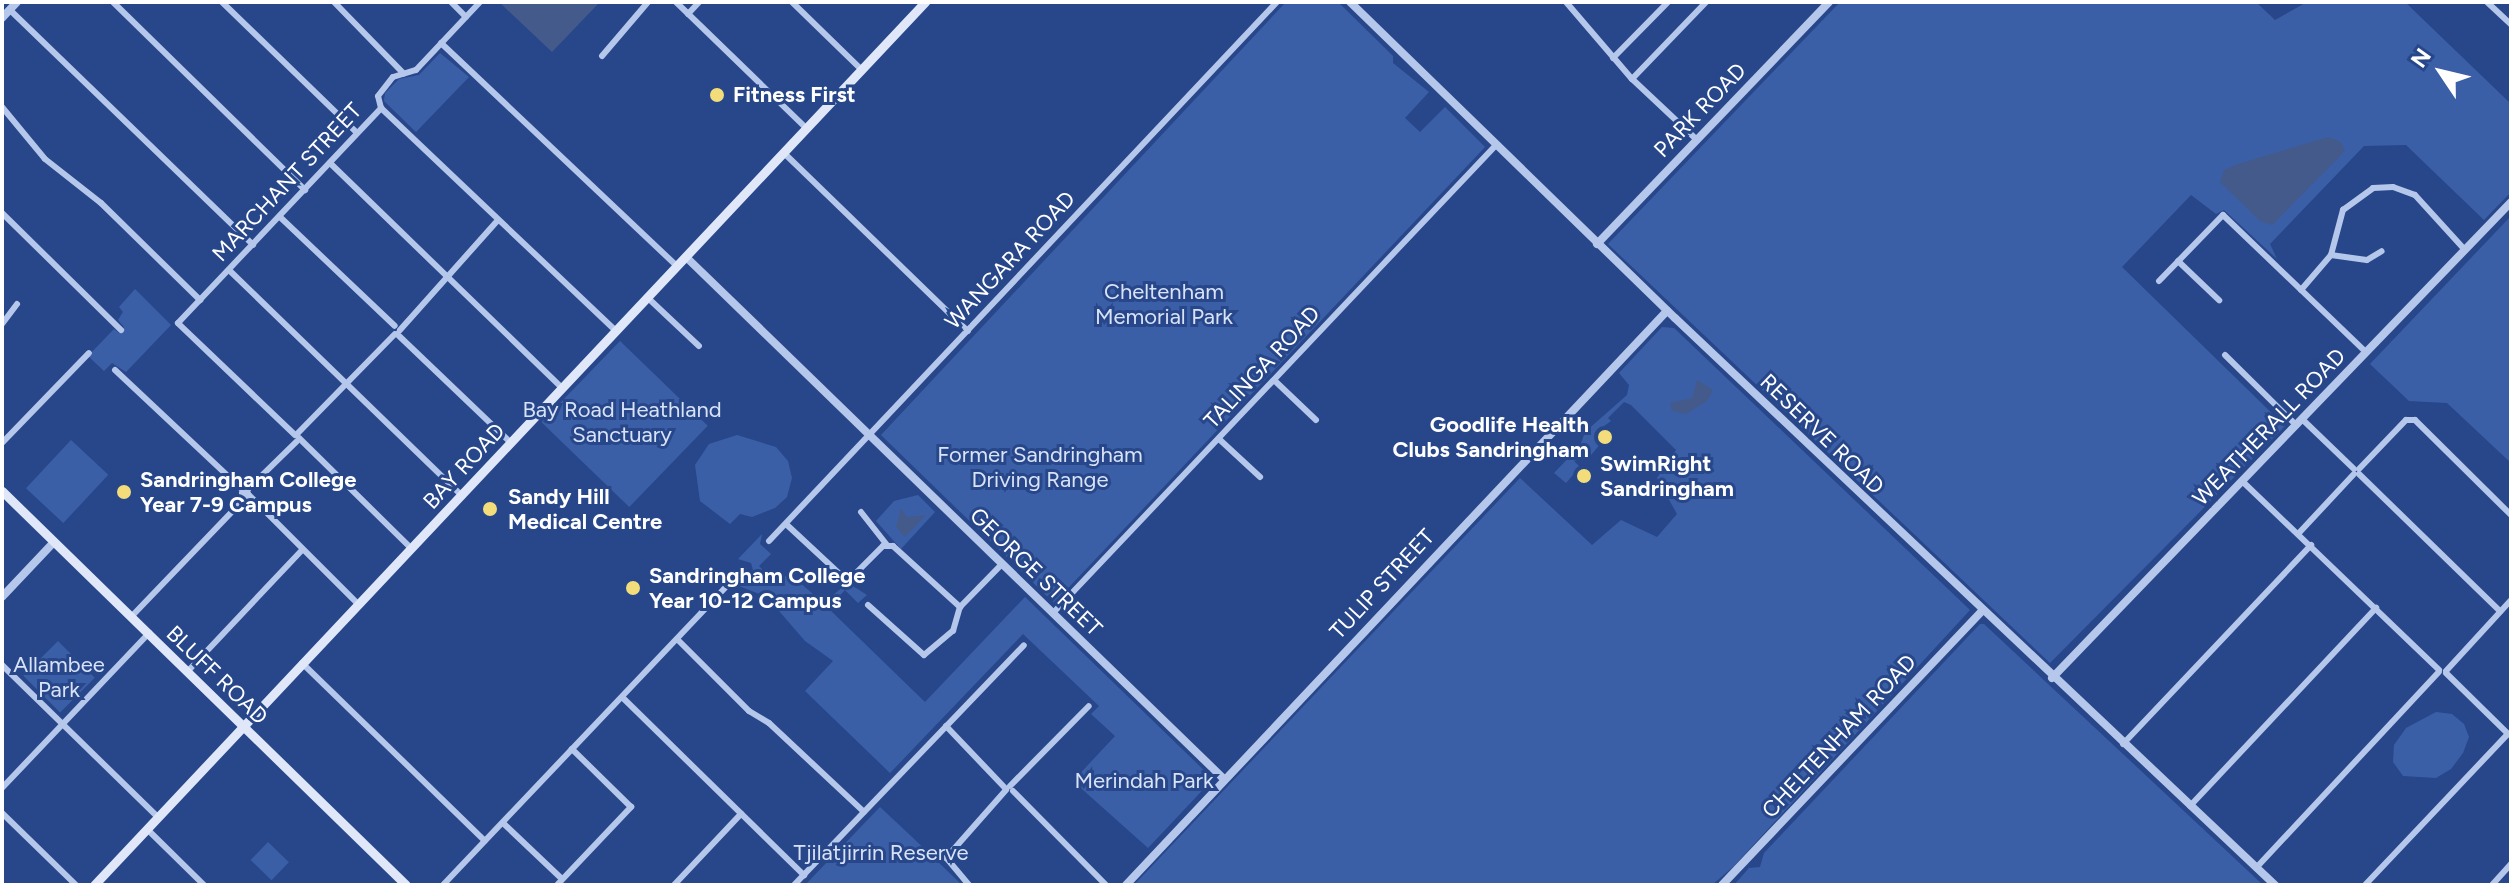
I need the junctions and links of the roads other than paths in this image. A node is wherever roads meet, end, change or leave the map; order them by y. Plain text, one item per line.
1 (113, 2) edge
2 (222, 2) edge
3 (334, 2) edge
4 (451, 2) edge
5 (480, 2) edge
6 (648, 2) edge
7 (676, 2) edge
8 (699, 2) edge
9 (792, 2) edge
10 (909, 2) edge
11 (925, 2) edge
12 (1277, 2) edge
13 (1350, 2) edge
14 (1566, 2) edge
15 (1668, 2) edge
16 (1706, 2) edge
17 (2487, 2) edge
18 (1827, 3) edge
19 (11, 5) edge
20 (918, 10) junction
21 (688, 14) junction
22 (466, 17) junction
23 (2, 18) edge
24 (2511, 24) edge
25 (441, 43) junction
26 (602, 56) dead end
27 (1613, 58) junction
28 (862, 70) junction
29 (400, 74) junction
30 (1632, 79) junction
31 (2, 107) edge
32 (381, 108) junction
33 (807, 129) junction
34 (357, 133) junction
35 (1696, 139) junction
36 (1496, 145) junction
37 (784, 153) junction
38 (330, 163) junction
39 (305, 190) junction
40 (2511, 202) edge
41 (2, 213) edge
42 (280, 217) junction
43 (498, 220) junction
44 (1597, 244) junction
45 (253, 245) junction
46 (2465, 250) junction
47 (2382, 251) dead end
48 (2331, 255) junction
49 (686, 257) junction
50 (2178, 261) junction
51 (677, 266) junction
52 (229, 270) junction
53 (447, 275) junction
54 (2159, 281) dead end
55 (2301, 290) junction
56 (648, 298) junction
57 (200, 300) junction
58 (2219, 300) dead end
59 (17, 304) dead end
60 (1667, 311) junction
61 (2, 324) edge
62 (121, 330) dead end
63 (396, 330) junction
64 (616, 331) junction
65 (968, 331) junction
66 (699, 346) dead end
67 (2366, 352) junction
68 (89, 353) dead end
69 (2225, 355) dead end
70 (115, 370) dead end
71 (1274, 380) junction
72 (346, 384) junction
73 (562, 388) junction
74 (1316, 420) dead end
75 (2299, 422) junction
76 (870, 436) junction
77 (296, 439) junction
78 (1219, 439) junction
79 (2, 443) edge
80 (511, 443) junction
81 (2357, 471) junction
82 (1260, 477) dead end
83 (2242, 481) junction
84 (3, 495) edge
85 (245, 496) junction
86 (462, 496) junction
87 (861, 512) dead end
88 (2511, 515) edge
89 (786, 524) junction
90 (2298, 534) junction
91 (769, 541) dead end
92 (54, 542) junction
93 (887, 545) junction
94 (2311, 545) junction
95 (411, 548) junction
96 (302, 550) junction
97 (1002, 564) junction
98 (743, 569) dead end
99 (2, 597) edge
100 (2511, 600) edge
101 (358, 604) junction
102 (868, 605) dead end
103 (960, 607) junction
104 (2376, 608) junction
105 (1982, 611) junction
106 (2500, 611) junction
107 (1053, 613) junction
108 (131, 617) junction
109 (149, 633) junction
110 (676, 640) junction
111 (1024, 645) dead end
112 (2, 665) edge
113 (306, 667) junction
114 (188, 671) junction
115 (2441, 671) junction
116 (2052, 678) junction
117 (622, 697) junction
118 (1089, 706) dead end
119 (63, 724) junction
120 (244, 725) junction
121 (945, 727) junction
122 (2510, 735) edge
123 (2123, 744) junction
124 (572, 749) junction
125 (1224, 779) junction
126 (2, 788) edge
127 (1010, 790) junction
128 (2190, 806) junction
129 (2, 813) edge
130 (863, 813) junction
131 (741, 814) junction
132 (158, 817) junction
133 (503, 823) junction
134 (147, 829) junction
135 (483, 842) junction
136 (2511, 864) edge
137 (2256, 868) junction
138 (804, 875) junction
139 (559, 882) edge
140 (1106, 884) edge
141 (76, 885) edge
142 (94, 885) edge
143 (204, 885) edge
144 (406, 885) edge
145 (443, 885) edge
146 (674, 885) edge
147 (794, 885) edge
148 (969, 885) edge
149 (1126, 885) edge
150 (1722, 885) edge
151 (2275, 885) edge
152 (2365, 885) edge
153 (2492, 885) edge

1 - 39 street
2 - 34 street
3 - 29 street
4 - 22 street
5 - 22 street, MARCHANT STREET
6 - 26 street
7 - 21 street
8 - 21 street
9 - 28 street
10 - 20 street
11 - 20 main road, BAY ROAD
12 - 65 street, WANGARA ROAD
13 - 36 street, RESERVE ROAD
14 - 27 street
15 - 27 street
16 - 30 street
17 - 24 street
18 - 35 street, PARK ROAD
19 - 23 street
19 - 45 street
20 - 28 main road, BAY ROAD
21 - 33 street
22 - 25 street, MARCHANT STREET
25 - 29 street, MARCHANT STREET
25 - 51 street
27 - 30 street
28 - 33 main road, BAY ROAD
29 - 32 street, MARCHANT STREET
30 - 35 street
31 - 57 street
32 - 34 street, MARCHANT STREET
32 - 43 street
33 - 37 main road, BAY ROAD
34 - 38 street, MARCHANT STREET
35 - 44 street, PARK ROAD
36 - 44 street, RESERVE ROAD
36 - 71 street, TALINGA ROAD
37 - 49 main road, BAY ROAD
37 - 65 street
38 - 39 street, MARCHANT STREET
38 - 53 street
39 - 42 street, MARCHANT STREET
40 - 46 street, WEATHERALL ROAD
41 - 62 street
42 - 45 street, MARCHANT STREET
42 - 63 street
43 - 53 street
43 - 64 street
44 - 60 street, RESERVE ROAD
45 - 52 street, MARCHANT STREET
46 - 48 street
46 - 67 street, WEATHERALL ROAD
47 - 48 street
48 - 55 street
49 - 51 main road, BAY ROAD
49 - 76 street, GEORGE STREET
50 - 54 street
50 - 55 street
50 - 58 street
51 - 56 main road, BAY ROAD
52 - 57 street, MARCHANT STREET
52 - 72 street
53 - 63 street
53 - 73 street
55 - 67 street
56 - 64 main road, BAY ROAD
56 - 66 street
57 - 77 street, MARCHANT STREET
59 - 61 street
60 - 105 street, RESERVE ROAD
60 - 125 street, TULIP STREET
63 - 72 street
63 - 80 street
64 - 73 main road, BAY ROAD
65 - 76 street, WANGARA ROAD
67 - 75 street, WEATHERALL ROAD
68 - 79 street
69 - 75 street
70 - 85 street
71 - 74 street
71 - 78 street, TALINGA ROAD
72 - 77 street
72 - 86 street
73 - 80 main road, BAY ROAD
75 - 81 street
75 - 83 street, WEATHERALL ROAD
76 - 89 street, WANGARA ROAD
76 - 97 street, GEORGE STREET
77 - 85 street
77 - 95 street
78 - 82 street
78 - 107 street, TALINGA ROAD
80 - 86 main road, BAY ROAD
81 - 88 street
81 - 90 street
81 - 106 street
83 - 90 street
83 - 116 street, WEATHERALL ROAD
84 - 92 main road, BLUFF ROAD
85 - 96 street
85 - 108 street
86 - 95 main road, BAY ROAD
87 - 93 street
89 - 91 street, WANGARA ROAD
89 - 93 street
90 - 94 street
92 - 99 street
92 - 108 main road, BLUFF ROAD
93 - 103 street
94 - 104 street
94 - 123 street
95 - 101 main road, BAY ROAD
96 - 101 street
96 - 114 street
97 - 103 street
97 - 107 street, GEORGE STREET
98 - 110 street
100 - 106 street
101 - 113 main road, BAY ROAD
102 - 103 street
104 - 115 street
104 - 128 street
105 - 116 street, RESERVE ROAD
105 - 150 street, CHELTENHAM ROAD
106 - 115 street
107 - 125 street, GEORGE STREET
108 - 109 main road, BLUFF ROAD
109 - 114 main road, BLUFF ROAD
109 - 119 street
110 - 117 street
110 - 130 street
111 - 121 street
112 - 119 street
113 - 120 main road, BAY ROAD
113 - 135 street
114 - 120 main road, BLUFF ROAD
115 - 122 street
115 - 137 street
116 - 123 street, RESERVE ROAD
117 - 124 street
117 - 131 street
118 - 127 street
119 - 126 street
119 - 132 street
120 - 132 main road, BAY ROAD
120 - 144 main road, BLUFF ROAD
121 - 127 street
121 - 130 street
122 - 152 street
123 - 128 street, RESERVE ROAD
124 - 133 street
124 - 139 street
125 - 149 street, TULIP STREET
127 - 140 street
127 - 148 street
128 - 137 street, RESERVE ROAD
129 - 141 street
130 - 138 street
131 - 138 street
131 - 146 street
132 - 134 main road, BAY ROAD
133 - 135 street
133 - 139 street
134 - 142 main road, BAY ROAD
134 - 143 street
135 - 145 street
136 - 153 street
137 - 151 street, RESERVE ROAD
138 - 147 street

